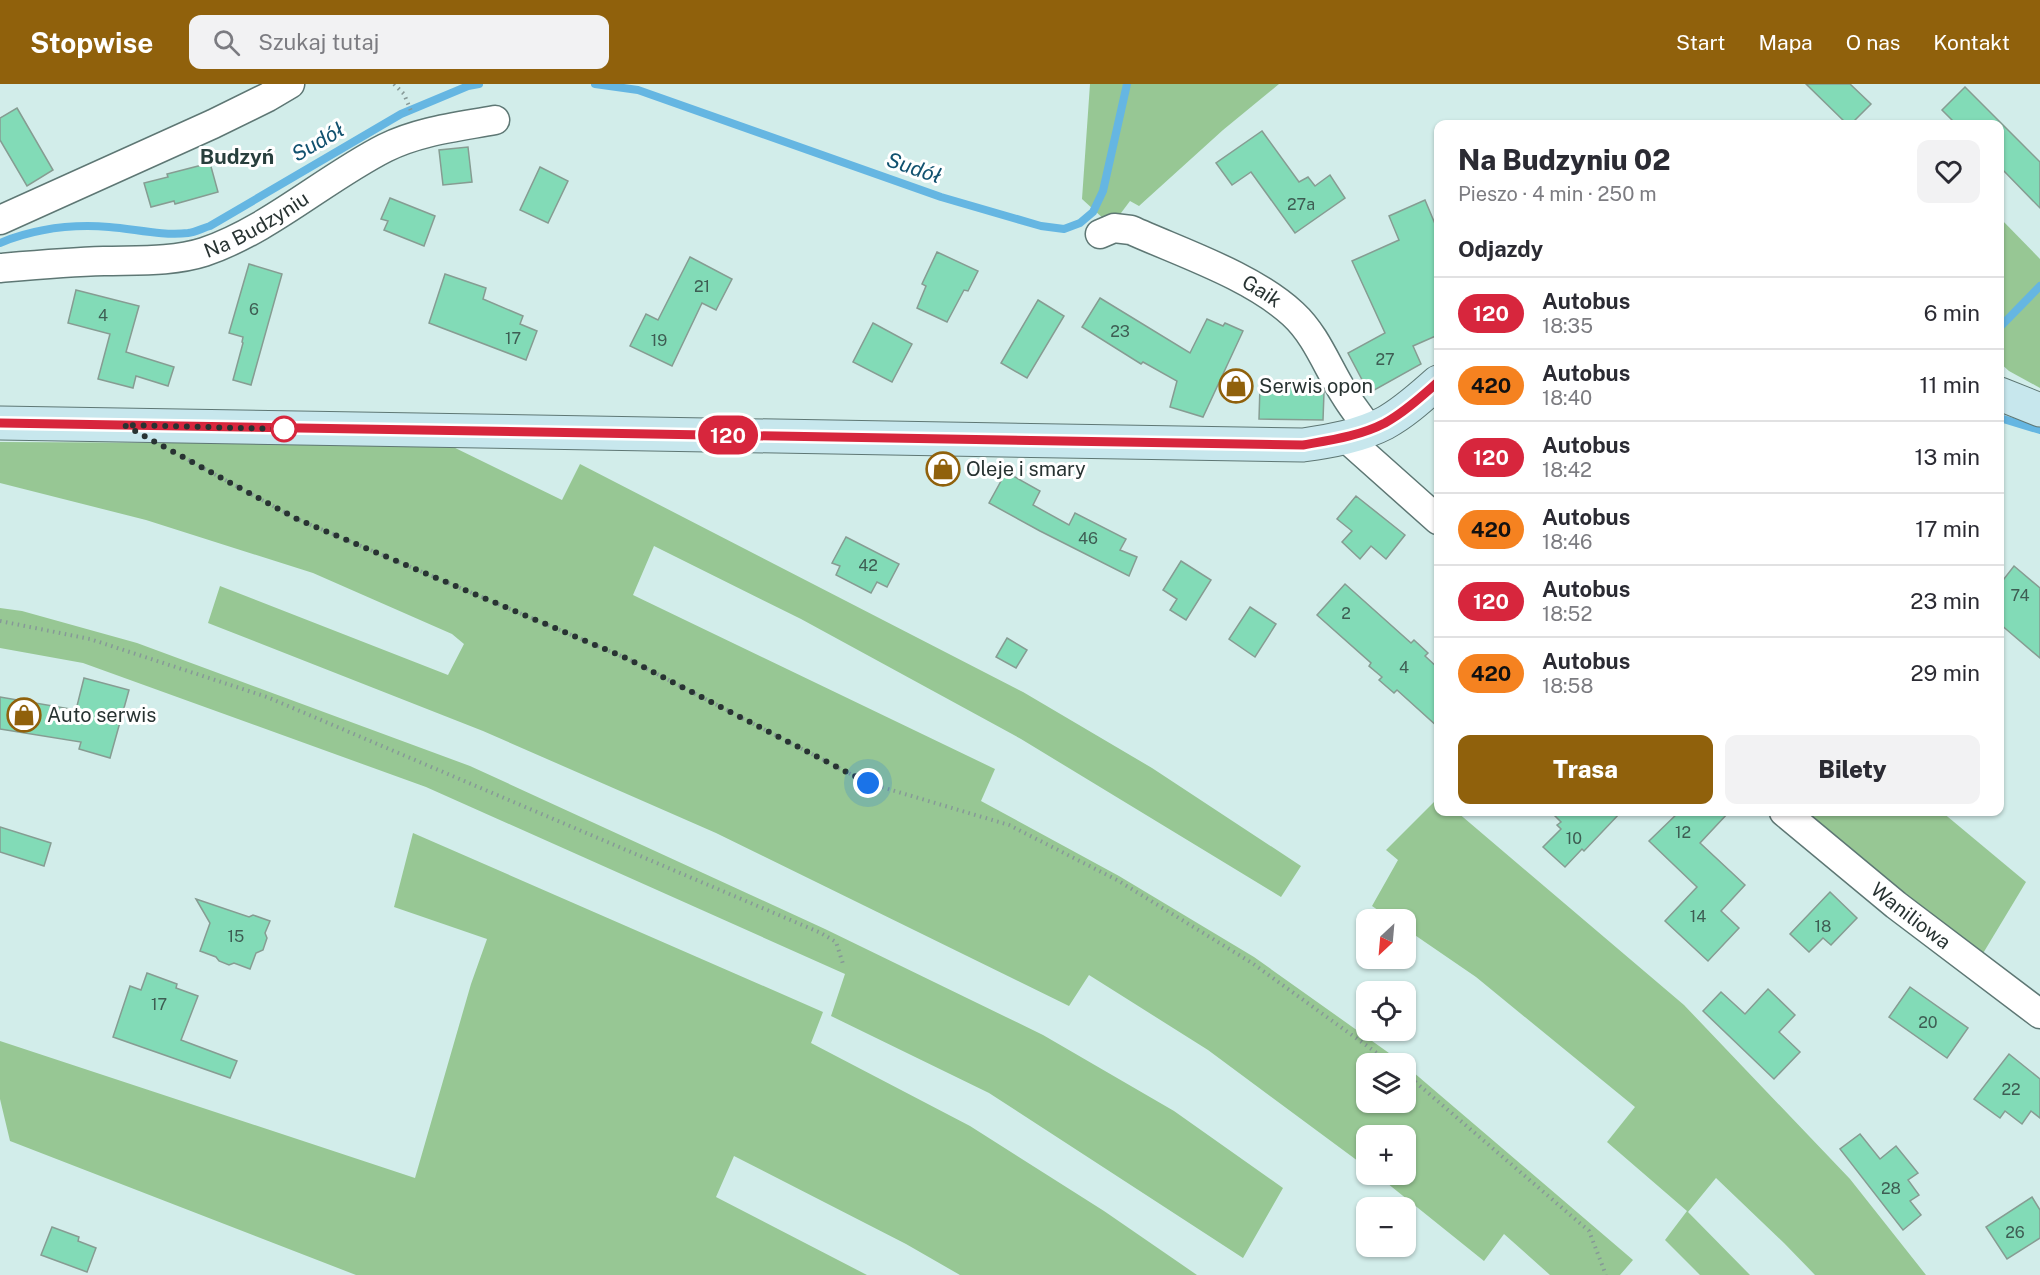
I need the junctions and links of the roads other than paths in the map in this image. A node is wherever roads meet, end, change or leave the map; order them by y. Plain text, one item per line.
1 (290, 84) edge
2 (495, 120) dead end
3 (0, 220) edge
4 (1100, 234) dead end
5 (0, 268) edge
6 (1434, 385) edge
7 (2004, 396) edge
8 (2040, 410) edge
9 (0, 423) edge
10 (1357, 434) junction
11 (1434, 516) edge
12 (1789, 816) edge
13 (2040, 1014) edge

1 - 3 street
2 - 5 street, Na Budzyniu
4 - 10 street, Gaik
6 - 10 street
7 - 8 street
9 - 10 street
10 - 11 street
12 - 13 street, Waniliowa

